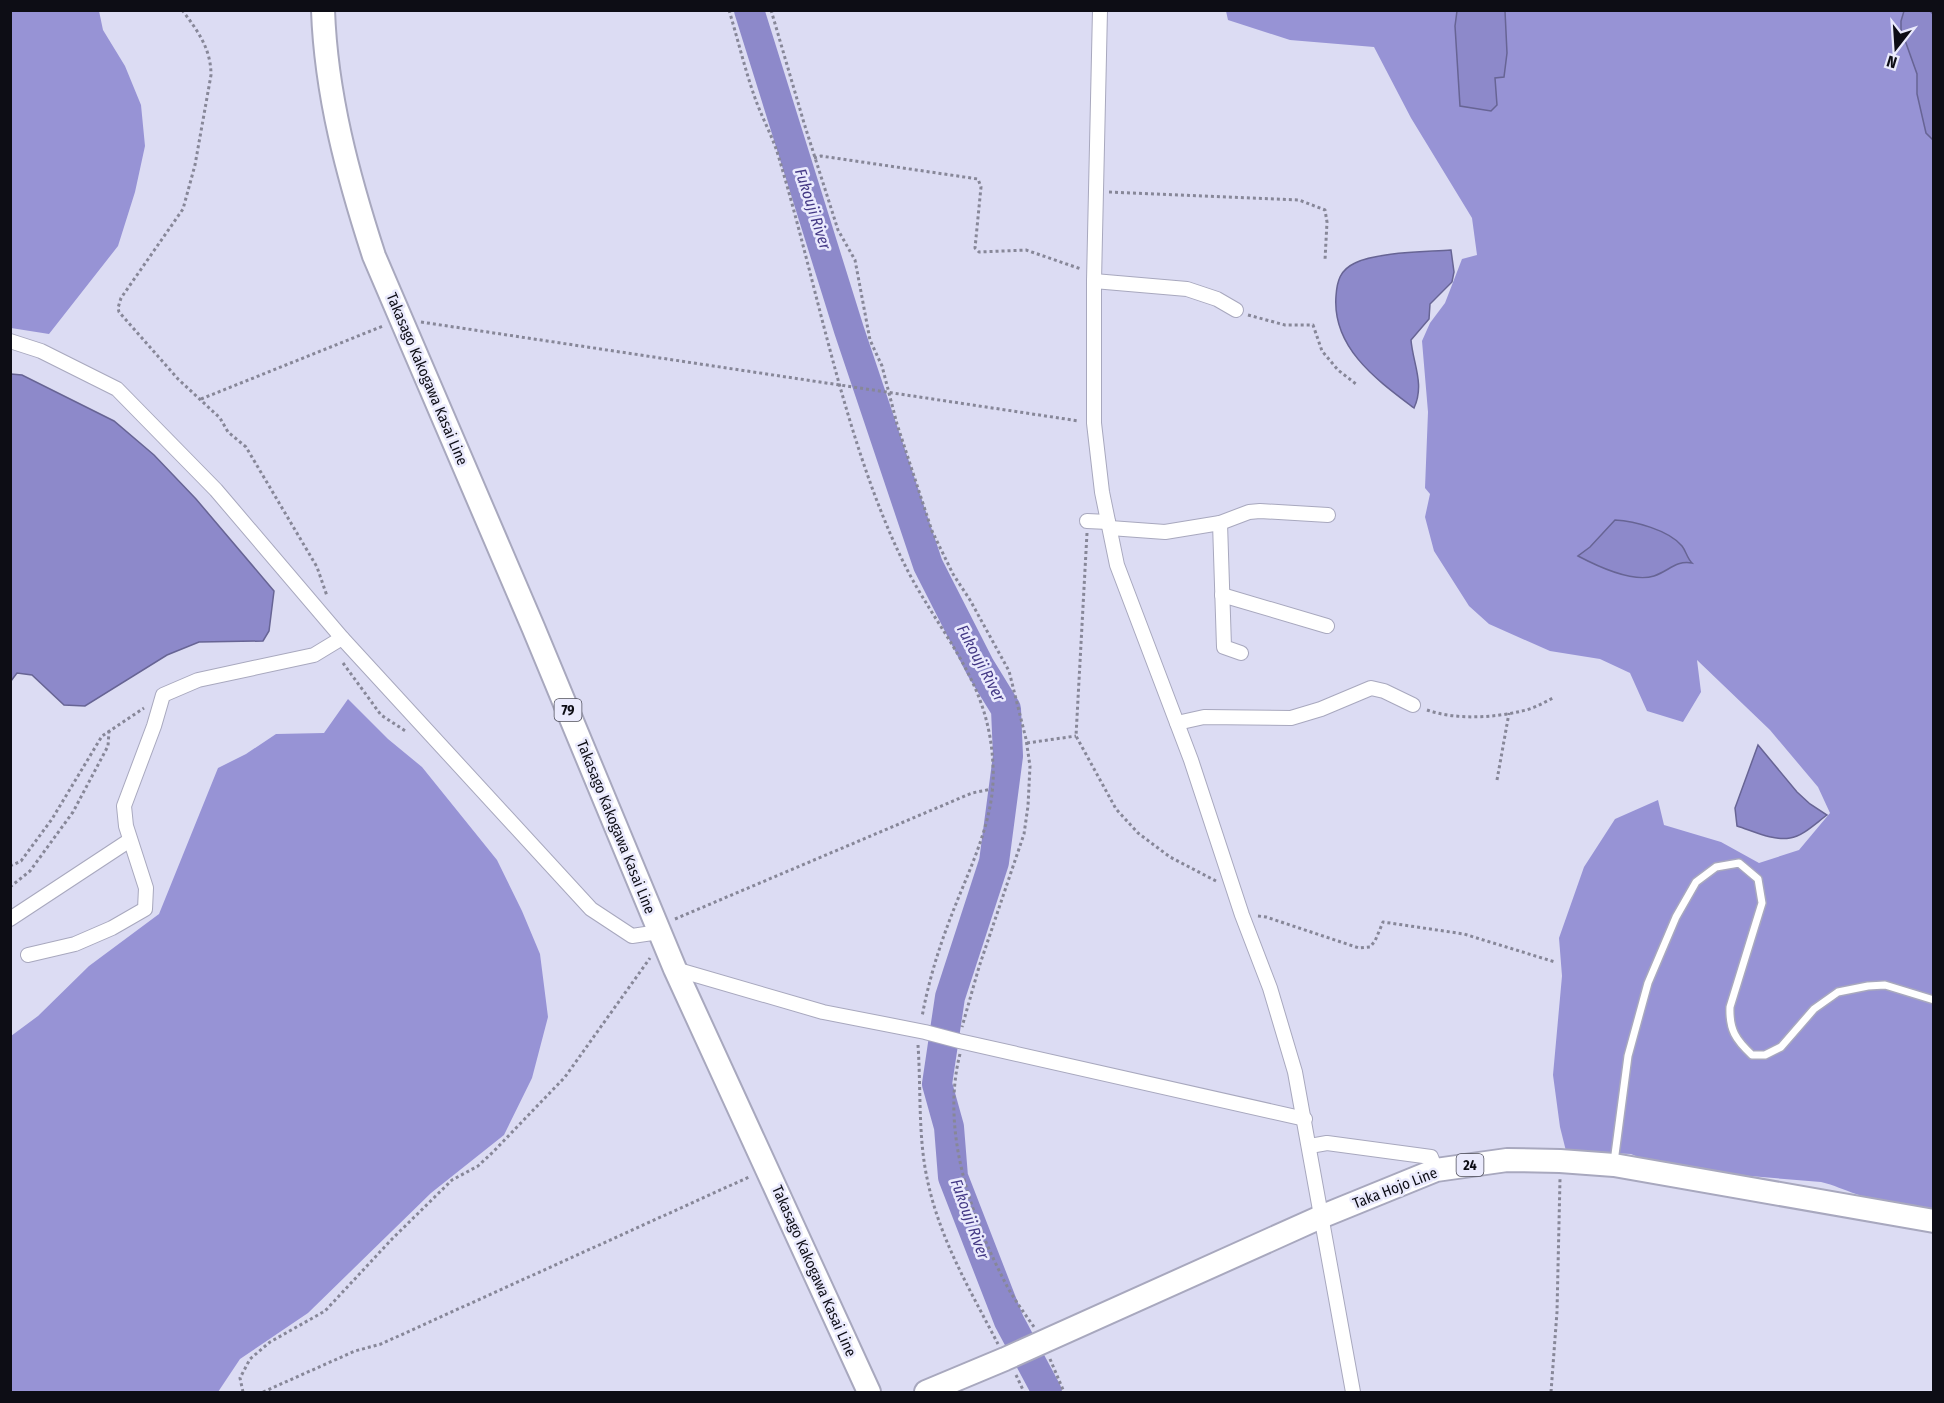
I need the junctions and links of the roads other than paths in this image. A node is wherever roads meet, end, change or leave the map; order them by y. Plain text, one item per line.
1 (323, 10) edge
2 (1100, 10) edge
3 (1094, 276) junction
4 (1236, 310) road end
5 (10, 341) edge
6 (1328, 515) dead end
7 (1087, 521) road end
8 (1220, 523) junction
9 (1109, 525) junction
10 (1222, 595) junction
11 (1328, 626) dead end
12 (336, 641) junction
13 (1241, 653) dead end
14 (1413, 705) road end
15 (1177, 723) junction
16 (130, 840) junction
17 (10, 919) edge
18 (661, 936) junction
19 (28, 955) dead end
20 (675, 969) junction
21 (1934, 1000) edge
22 (1305, 1119) junction
23 (1310, 1146) junction
24 (1614, 1165) junction
25 (1437, 1170) junction
26 (1323, 1216) junction
27 (1934, 1221) edge
28 (869, 1392) edge
29 (926, 1392) edge
30 (1353, 1392) edge

1 - 18 main road, Takasago Kakogawa Kasai Line / 79
2 - 3 street
3 - 4 street
3 - 9 street
5 - 12 street
6 - 8 street
7 - 9 street
8 - 9 street
8 - 10 street
9 - 15 street
10 - 11 street
10 - 13 street
12 - 16 street
12 - 18 street
14 - 15 street
15 - 22 street
16 - 17 street
16 - 19 street
18 - 20 main road, Takasago Kakogawa Kasai Line / 79
20 - 22 street
20 - 28 main road, Takasago Kakogawa Kasai Line / 79
21 - 24 lane
22 - 23 street
23 - 25 street
23 - 26 street
24 - 25 main road, Taka Hojo Line / 24
24 - 27 main road, Taka Hojo Line / 24
25 - 26 main road, Taka Hojo Line / 24
26 - 29 main road, Taka Hojo Line / 24
26 - 30 street

